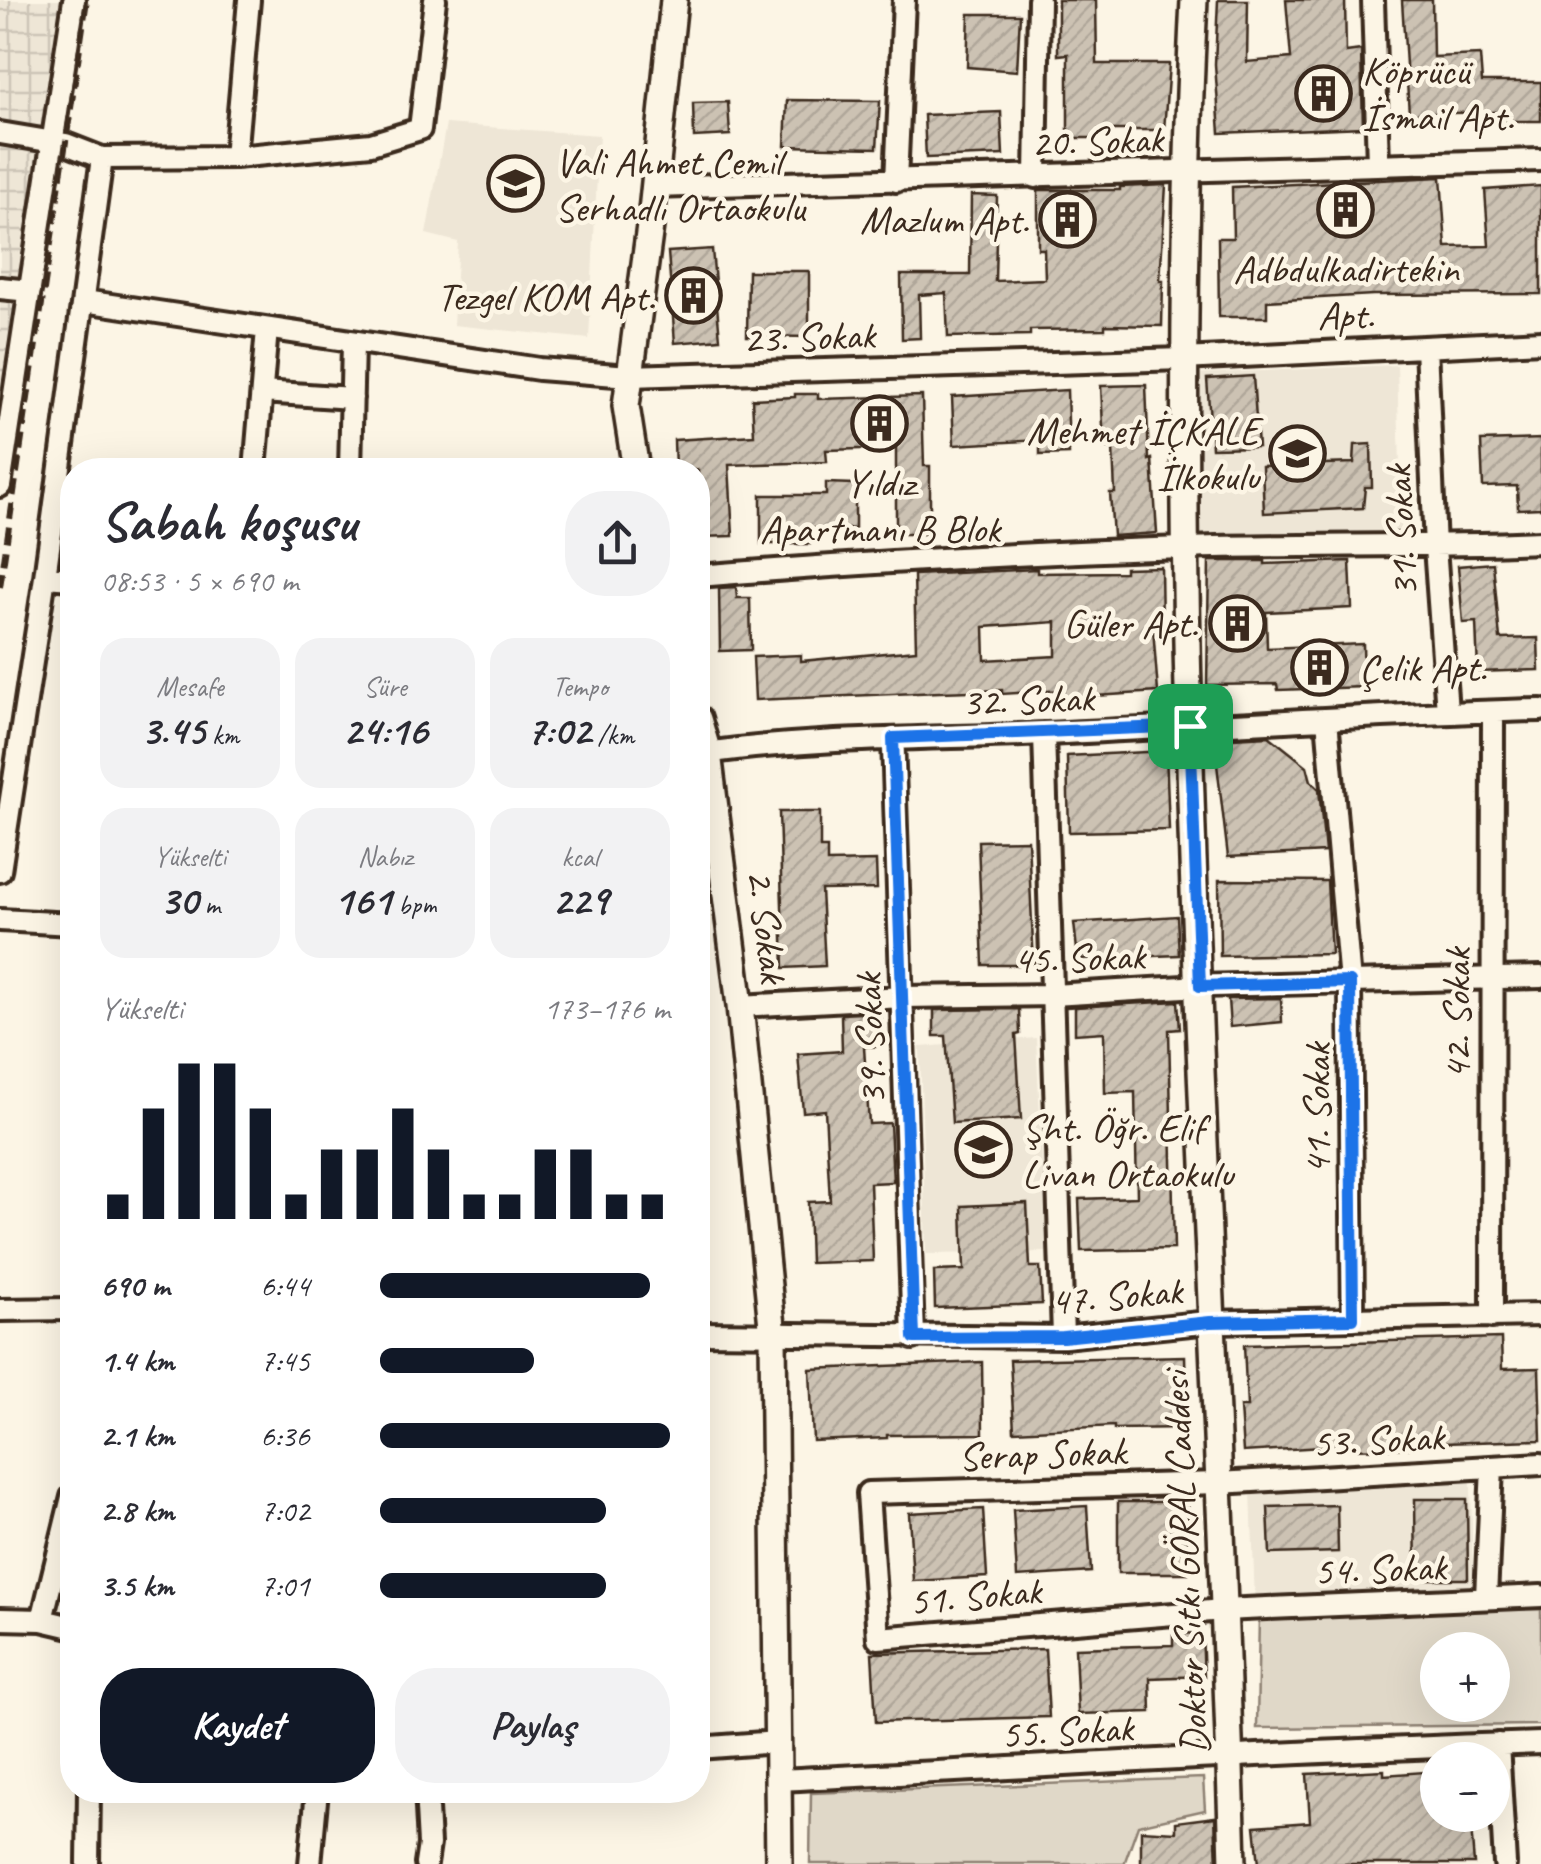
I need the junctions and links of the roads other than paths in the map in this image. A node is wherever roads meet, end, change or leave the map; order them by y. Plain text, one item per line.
1 (74, 0) edge
2 (249, 0) edge
3 (435, 0) edge
4 (674, 0) edge
5 (904, 0) edge
6 (1039, 0) edge
7 (1194, 0) edge
8 (1373, 0) edge
9 (0, 133) edge
10 (52, 140) junction
11 (234, 157) junction
12 (102, 158) junction
13 (1541, 160) edge
14 (1378, 164) junction
15 (1186, 173) junction
16 (1036, 177) junction
17 (896, 181) junction
18 (654, 187) junction
19 (0, 288) edge
20 (30, 292) junction
21 (84, 301) junction
22 (267, 329) junction
23 (1541, 341) edge
24 (353, 343) junction
25 (1426, 347) junction
26 (1183, 359) junction
27 (629, 376) junction
28 (262, 392) junction
29 (352, 398) junction
30 (4, 435) edge
31 (62, 458) edge
32 (256, 458) edge
33 (350, 458) edge
34 (634, 458) edge
35 (60, 471) edge
36 (0, 486) edge
37 (1541, 542) edge
38 (1435, 546) junction
39 (1187, 548) junction
40 (710, 575) edge
41 (45, 577) junction
42 (60, 578) edge
43 (1541, 710) edge
44 (1447, 711) junction
45 (1492, 712) junction
46 (1327, 719) junction
47 (1190, 726) junction
48 (1044, 734) junction
49 (893, 738) junction
50 (710, 752) edge
51 (710, 801) edge
52 (0, 871) edge
53 (0, 920) edge
54 (60, 923) edge
55 (1541, 976) edge
56 (1490, 978) junction
57 (1350, 982) junction
58 (1200, 986) junction
59 (1052, 995) junction
60 (903, 996) junction
61 (740, 1006) junction
62 (60, 1309) edge
63 (0, 1310) edge
64 (1541, 1316) edge
65 (1492, 1317) junction
66 (1353, 1319) junction
67 (1210, 1322) junction
68 (710, 1334) edge
69 (772, 1336) junction
70 (1063, 1337) junction
71 (914, 1338) junction
72 (1541, 1464) edge
73 (1492, 1467) junction
74 (1219, 1484) junction
75 (868, 1493) joint
76 (60, 1546) edge
77 (1541, 1596) edge
78 (1486, 1597) junction
79 (1222, 1610) junction
80 (0, 1620) edge
81 (42, 1620) junction
82 (60, 1624) edge
83 (777, 1742) junction
84 (1541, 1743) edge
85 (1510, 1744) edge
86 (710, 1747) edge
87 (1420, 1747) edge
88 (1230, 1754) junction
89 (778, 1780) junction
90 (88, 1803) edge
91 (316, 1803) edge
92 (427, 1803) edge
93 (1503, 1832) edge
94 (88, 1864) edge
95 (310, 1864) edge
96 (426, 1864) edge
97 (779, 1864) edge
98 (1233, 1864) edge
99 (1505, 1864) edge

1 - 10 street
2 - 11 street
3 - 11 street
4 - 18 street
5 - 17 street
6 - 16 street
7 - 15 street, Doktor Sıtkı GÖRAL Caddesi
8 - 14 street
9 - 10 street
10 - 12 street
10 - 20 street
11 - 12 street
12 - 21 street
13 - 14 street, 20. Sokak
14 - 15 street, 20. Sokak
15 - 16 street, 20. Sokak
15 - 26 street, Doktor Sıtkı GÖRAL Caddesi
16 - 17 street, 20. Sokak
17 - 18 street, 20. Sokak
18 - 27 street
19 - 20 street
20 - 30 street
21 - 22 street, 23. Sokak
21 - 31 street
22 - 24 street, 23. Sokak
22 - 28 street
23 - 25 street, 23. Sokak
24 - 27 street, 23. Sokak
24 - 29 street
25 - 26 street, 23. Sokak
25 - 38 street, 31. Sokak
26 - 27 street, 23. Sokak
26 - 39 street, Doktor Sıtkı GÖRAL Caddesi
27 - 34 street
28 - 29 street
28 - 32 street
29 - 33 street
30 - 36 street
35 - 41 street
37 - 38 street
38 - 39 street
38 - 44 street, 31. Sokak
39 - 40 street
39 - 47 street, Doktor Sıtkı GÖRAL Caddesi
41 - 42 street
41 - 52 street
43 - 45 street, 32. Sokak
44 - 45 street, 32. Sokak
44 - 46 street, 32. Sokak
45 - 56 street, 42. Sokak
46 - 47 street, 32. Sokak
46 - 57 street, 41. Sokak
47 - 48 street, 32. Sokak
47 - 58 street, Doktor Sıtkı GÖRAL Caddesi
48 - 49 street, 32. Sokak
48 - 59 street
49 - 50 street, 32. Sokak
49 - 60 street, 39. Sokak
51 - 61 street, 2. Sokak
53 - 54 street
55 - 56 street, 45. Sokak
56 - 57 street, 45. Sokak
56 - 65 street, 42. Sokak
57 - 58 street, 45. Sokak
57 - 66 street, 41. Sokak
58 - 59 street, 45. Sokak
58 - 67 street, Doktor Sıtkı GÖRAL Caddesi
59 - 60 street, 45. Sokak
59 - 70 street
60 - 61 street, 45. Sokak
60 - 71 street, 39. Sokak
61 - 69 street, 2. Sokak
62 - 63 street
64 - 65 street, 47. Sokak
65 - 66 street, 47. Sokak
66 - 67 street, 47. Sokak
67 - 70 street, 47. Sokak
67 - 74 street, Doktor Sıtkı GÖRAL Caddesi
68 - 69 street, 47. Sokak
69 - 71 street, 47. Sokak
69 - 83 street, 2. Sokak
70 - 71 street, 47. Sokak
72 - 73 street, 53. Sokak
73 - 74 street, 53. Sokak
73 - 78 street
74 - 75 street, Serap Sokak
74 - 79 street, Doktor Sıtkı GÖRAL Caddesi
75 - 79 street, 51. Sokak
76 - 81 street
77 - 78 street, 54. Sokak
78 - 79 street, 54. Sokak
79 - 88 street, Doktor Sıtkı GÖRAL Caddesi
80 - 81 street
81 - 82 street
83 - 86 street
83 - 89 street, 2. Sokak
84 - 85 street, 55. Sokak
87 - 88 street, 55. Sokak
88 - 89 street, 55. Sokak
88 - 98 street, Doktor Sıtkı GÖRAL Caddesi
89 - 97 street, 2. Sokak
90 - 94 street
91 - 95 street
92 - 96 street
93 - 99 street

